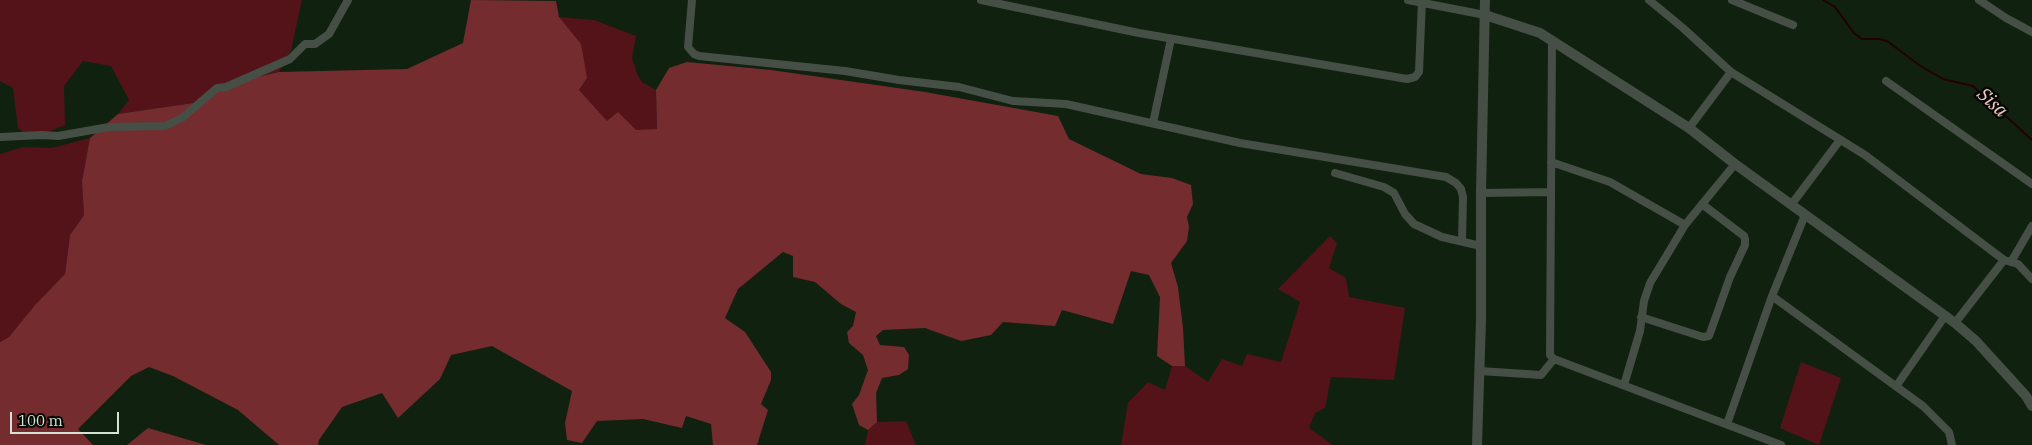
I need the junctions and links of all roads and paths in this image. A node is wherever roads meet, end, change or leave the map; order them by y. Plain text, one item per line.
1 (348, 0) edge
2 (692, 0) edge
3 (981, 0) edge
4 (1408, 0) edge
5 (1485, 0) edge
6 (1649, 0) edge
7 (1732, 0) edge
8 (1979, 0) edge
9 (1422, 1) edge
10 (1485, 15) junction
11 (1793, 25) dead end
12 (2032, 32) edge
13 (1171, 39) junction
14 (1552, 40) junction
15 (1731, 72) junction
16 (1886, 81) dead end
17 (1153, 123) junction
18 (1689, 128) junction
19 (0, 137) edge
20 (1840, 140) junction
21 (1551, 162) junction
22 (1735, 164) junction
23 (1335, 173) dead end
24 (2032, 184) edge
25 (1551, 192) junction
26 (1481, 193) junction
27 (1702, 204) junction
28 (1791, 205) junction
29 (1805, 215) junction
30 (1685, 224) junction
31 (2032, 226) edge
32 (1462, 241) junction
33 (1481, 246) junction
34 (2008, 261) junction
35 (2032, 279) edge
36 (1772, 296) junction
37 (1641, 316) junction
38 (1945, 316) junction
39 (1955, 324) junction
40 (1554, 359) junction
41 (1480, 371) junction
42 (1624, 385) junction
43 (1897, 385) junction
44 (2032, 406) edge
45 (1727, 424) junction
46 (1476, 445) edge
47 (1781, 445) edge
48 (1952, 445) edge

1 - 19 street
2 - 17 street
3 - 13 street
4 - 9 street
5 - 10 street
6 - 15 street
7 - 11 street
8 - 12 street
9 - 10 street
9 - 13 street
10 - 14 street
10 - 26 street
13 - 17 street
14 - 18 street
14 - 21 street
15 - 18 street
15 - 20 street
16 - 24 street
17 - 32 street
18 - 22 street
20 - 28 street
20 - 34 street
21 - 25 street
21 - 30 street
22 - 27 street
22 - 28 street
23 - 32 street
25 - 26 street
25 - 40 street
26 - 33 street
27 - 30 street
27 - 37 street
28 - 29 street
29 - 36 street
29 - 38 street
30 - 37 street
31 - 34 street
32 - 33 street
33 - 41 street
34 - 35 street
34 - 39 street
36 - 43 street
36 - 45 street
37 - 42 street
38 - 39 street
38 - 43 street
39 - 44 street
40 - 41 street
40 - 42 street
41 - 46 street
42 - 45 street
43 - 48 street
45 - 47 street

